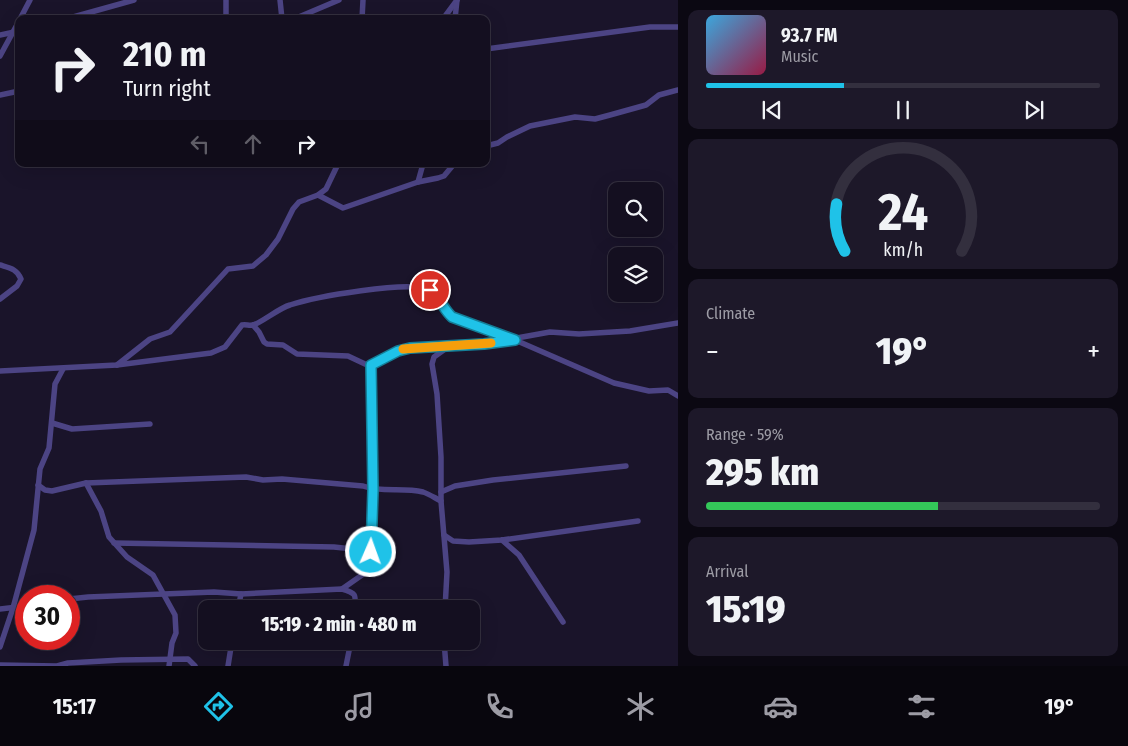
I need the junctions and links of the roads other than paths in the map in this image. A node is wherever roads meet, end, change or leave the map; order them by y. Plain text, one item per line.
1 (30, 0) edge
2 (134, 0) edge
3 (226, 0) edge
4 (280, 0) edge
5 (339, 0) edge
6 (363, 0) edge
7 (457, 0) edge
8 (22, 15) edge
9 (80, 15) edge
10 (226, 15) edge
11 (282, 15) edge
12 (303, 15) edge
13 (362, 15) edge
14 (445, 15) edge
15 (455, 15) edge
16 (678, 27) edge
17 (15, 31) edge
18 (15, 33) edge
19 (0, 35) edge
20 (490, 48) edge
21 (0, 56) edge
22 (678, 90) edge
23 (15, 92) edge
24 (0, 95) edge
25 (490, 145) edge
26 (337, 167) edge
27 (422, 167) edge
28 (452, 167) edge
29 (418, 182) junction
30 (318, 195) junction
31 (0, 265) edge
32 (0, 299) edge
33 (678, 323) edge
34 (253, 325) junction
35 (515, 340) junction
36 (450, 346) junction
37 (117, 365) junction
38 (371, 365) junction
39 (63, 369) junction
40 (0, 372) edge
41 (678, 396) edge
42 (52, 423) junction
43 (150, 424) dead end
44 (626, 466) dead end
45 (86, 482) junction
46 (38, 486) junction
47 (373, 490) junction
48 (441, 492) junction
49 (441, 501) junction
50 (638, 521) dead end
51 (444, 535) junction
52 (502, 540) junction
53 (114, 543) junction
54 (371, 552) junction
55 (342, 589) junction
56 (164, 594) junction
57 (241, 594) junction
58 (80, 598) edge
59 (240, 600) edge
60 (356, 600) edge
61 (445, 600) edge
62 (13, 608) junction
63 (0, 609) edge
64 (563, 622) dead end
65 (0, 647) edge
66 (231, 650) edge
67 (349, 650) edge
68 (445, 650) edge
69 (169, 663) edge
70 (0, 665) edge
71 (195, 666) edge
72 (228, 666) edge
73 (346, 666) edge
74 (446, 666) edge

1 - 8 street
2 - 9 street
3 - 10 street
4 - 11 street
5 - 12 street
6 - 13 street
7 - 14 street
7 - 15 street
16 - 20 street
17 - 19 street
18 - 21 street
22 - 25 street
23 - 24 street
26 - 30 street
27 - 29 street
28 - 29 street
29 - 30 street
30 - 37 street
31 - 32 street
33 - 35 street
34 - 35 street
34 - 37 street
34 - 38 street
35 - 36 street
35 - 41 street
36 - 38 street
36 - 48 street
37 - 39 street
38 - 47 street
39 - 40 street
39 - 42 street
42 - 43 street
42 - 46 street
44 - 48 street
45 - 46 street
45 - 47 street
45 - 53 street
46 - 62 street
47 - 49 street
47 - 54 street
48 - 49 street
49 - 51 street
50 - 52 street
51 - 52 street
51 - 61 street
52 - 64 street
53 - 54 street
53 - 56 street
54 - 55 street
55 - 57 street
55 - 60 street
56 - 57 street
56 - 58 street
56 - 69 street
57 - 59 street
62 - 63 street
62 - 65 street
66 - 72 street
67 - 73 street
68 - 74 street
69 - 70 street
69 - 71 street

